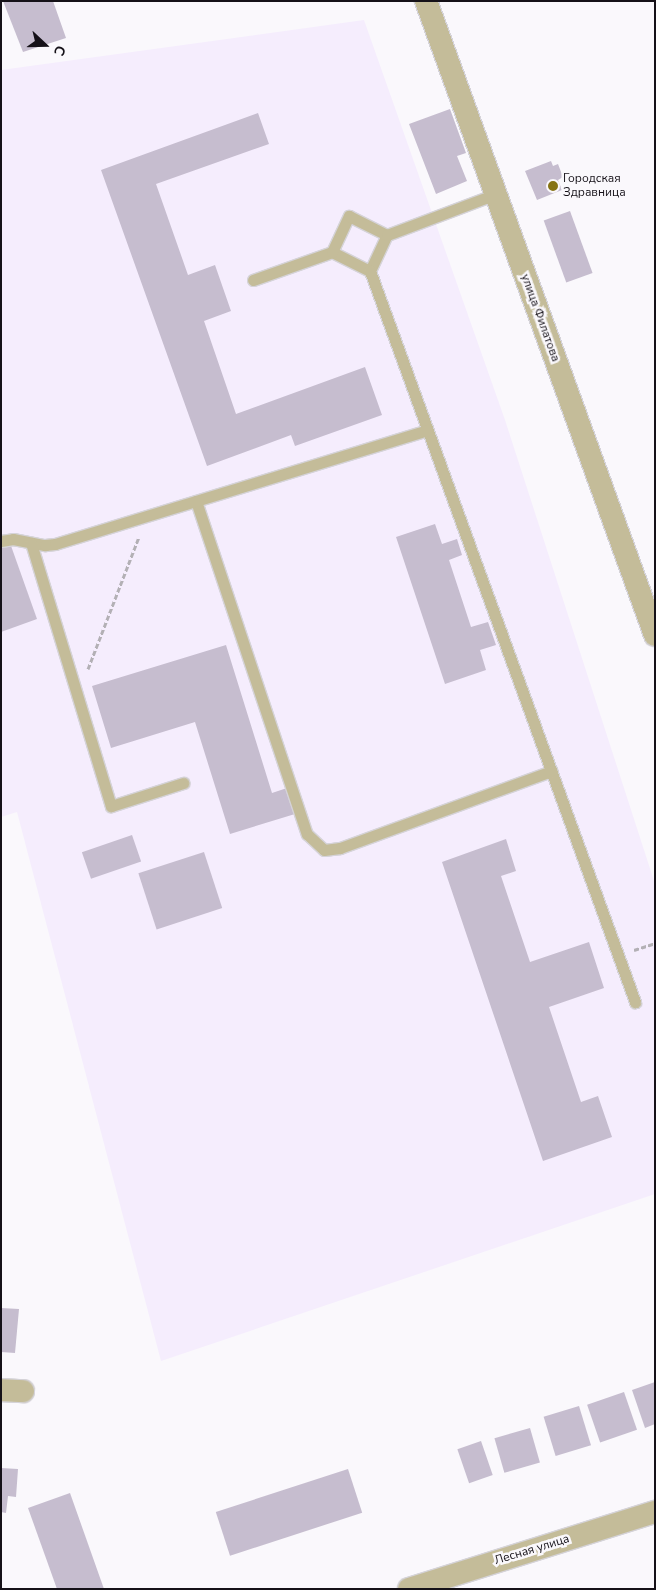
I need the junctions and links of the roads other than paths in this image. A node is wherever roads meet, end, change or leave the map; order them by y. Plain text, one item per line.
1 (426, 1) edge
2 (496, 194) junction
3 (387, 235) junction
4 (332, 252) junction
5 (370, 271) junction
6 (253, 280) dead end
7 (427, 430) junction
8 (196, 501) junction
9 (1, 541) edge
10 (31, 543) junction
11 (655, 635) edge
12 (551, 771) junction
13 (183, 783) dead end
14 (635, 1002) dead end
15 (655, 1512) edge
16 (409, 1589) edge

1 - 2 street, улица Филатова
2 - 3 lane
2 - 11 street, улица Филатова
3 - 4 lane
3 - 5 lane
4 - 5 lane
4 - 6 lane
5 - 7 lane
7 - 8 lane
7 - 12 lane
8 - 10 lane
8 - 12 lane
9 - 10 lane
10 - 13 lane
12 - 14 lane
15 - 16 street, Лесная улица

